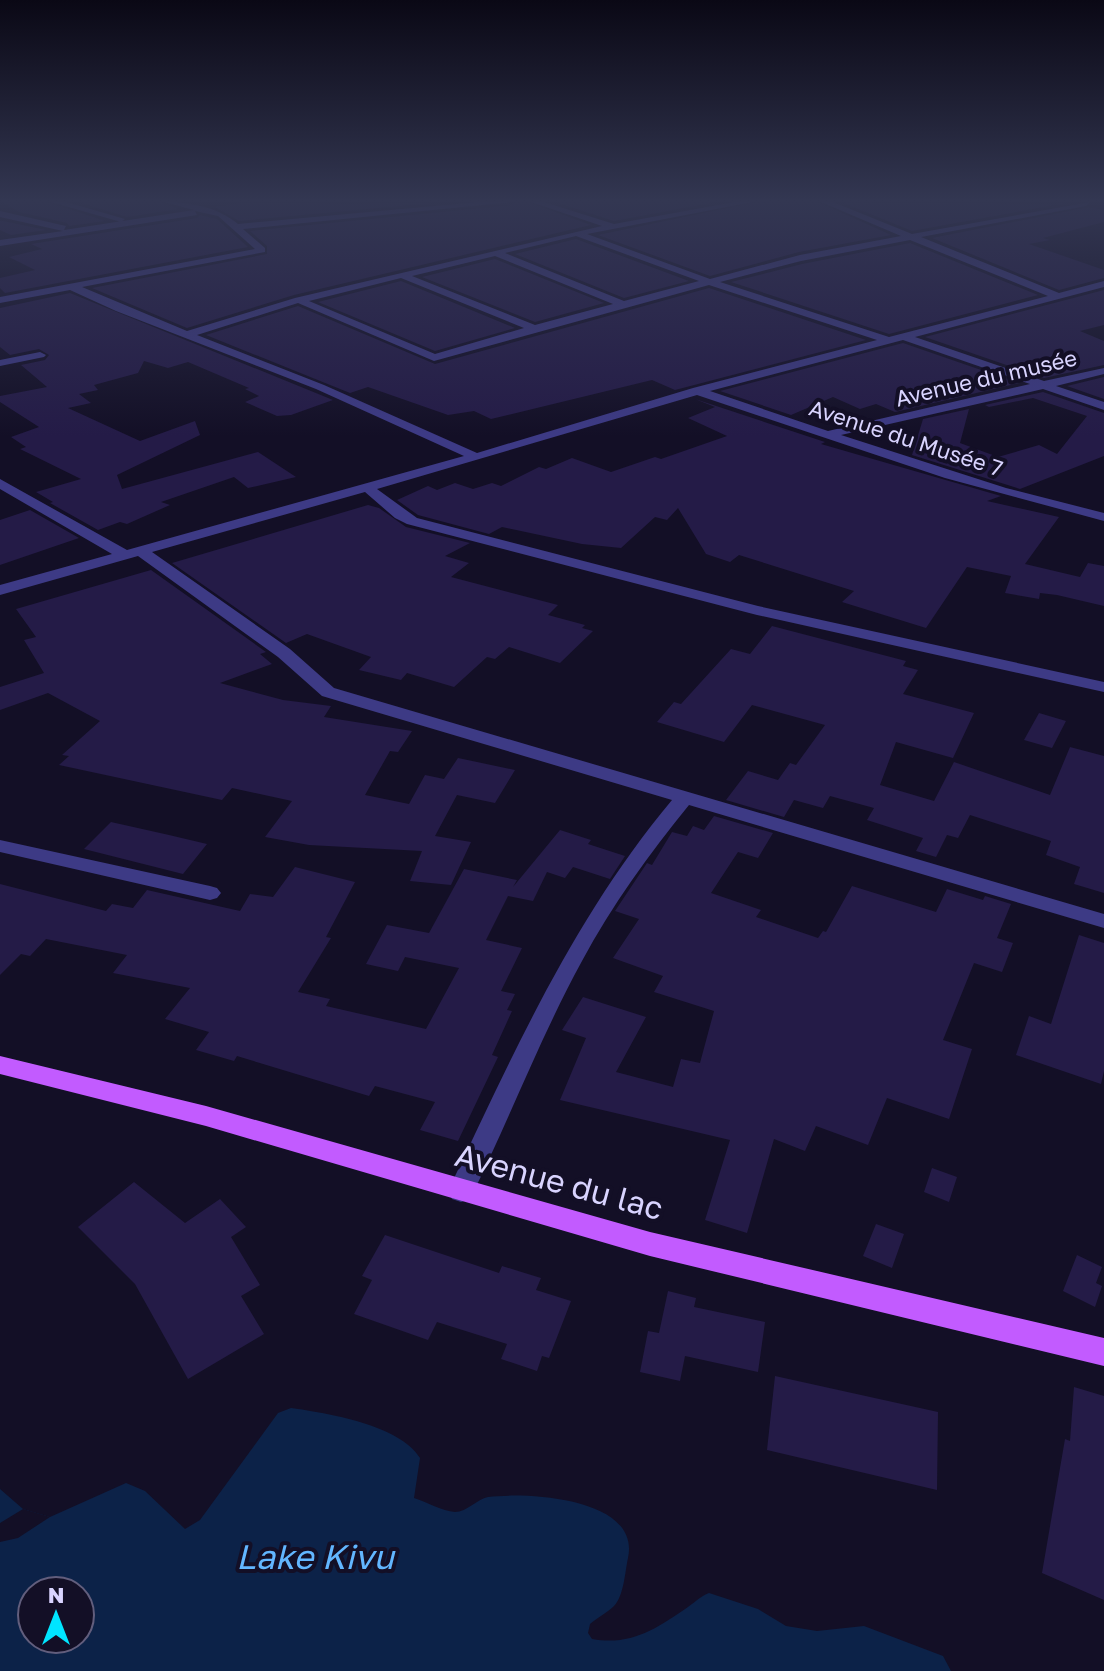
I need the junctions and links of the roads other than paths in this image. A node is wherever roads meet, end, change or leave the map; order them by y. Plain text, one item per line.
1 (103, 280) edge
2 (381, 280) edge
3 (414, 280) edge
4 (563, 280) edge
5 (705, 280) edge
6 (718, 280) edge
7 (1019, 280) edge
8 (710, 282) junction
9 (1104, 284) edge
10 (71, 286) junction
11 (1058, 296) junction
12 (0, 300) edge
13 (299, 300) junction
14 (625, 305) junction
15 (534, 328) junction
16 (186, 335) junction
17 (904, 337) junction
18 (889, 341) junction
19 (40, 355) dead end
20 (0, 363) edge
21 (1104, 371) edge
22 (1040, 385) junction
23 (697, 391) junction
24 (1104, 406) edge
25 (831, 434) junction
26 (476, 457) junction
27 (0, 483) edge
28 (367, 487) junction
29 (1104, 517) edge
30 (133, 553) junction
31 (0, 590) edge
32 (1104, 687) edge
33 (686, 796) junction
34 (0, 846) edge
35 (210, 893) dead end
36 (1104, 921) edge
37 (0, 1065) edge
38 (461, 1191) junction
39 (1104, 1352) edge

1 - 10 street
2 - 13 street
3 - 15 street
4 - 14 street
5 - 8 street
6 - 8 street
7 - 11 street
8 - 14 street
8 - 18 street
9 - 11 street
10 - 12 street
10 - 16 street
11 - 17 street
13 - 15 street
13 - 16 street
14 - 15 street
16 - 26 street
17 - 18 street
17 - 22 street
18 - 23 street
19 - 20 street
21 - 22 street, Avenue du musée
22 - 24 street
22 - 25 street, Avenue du musée
23 - 25 street, Avenue du Musée 7
23 - 26 street
25 - 29 street, Avenue du Musée 7
26 - 28 street
27 - 30 street
28 - 30 street
28 - 32 street
30 - 31 street
30 - 33 street
33 - 36 street
33 - 38 street
34 - 35 street
37 - 38 main road, Avenue du lac
38 - 39 main road, Avenue du lac

